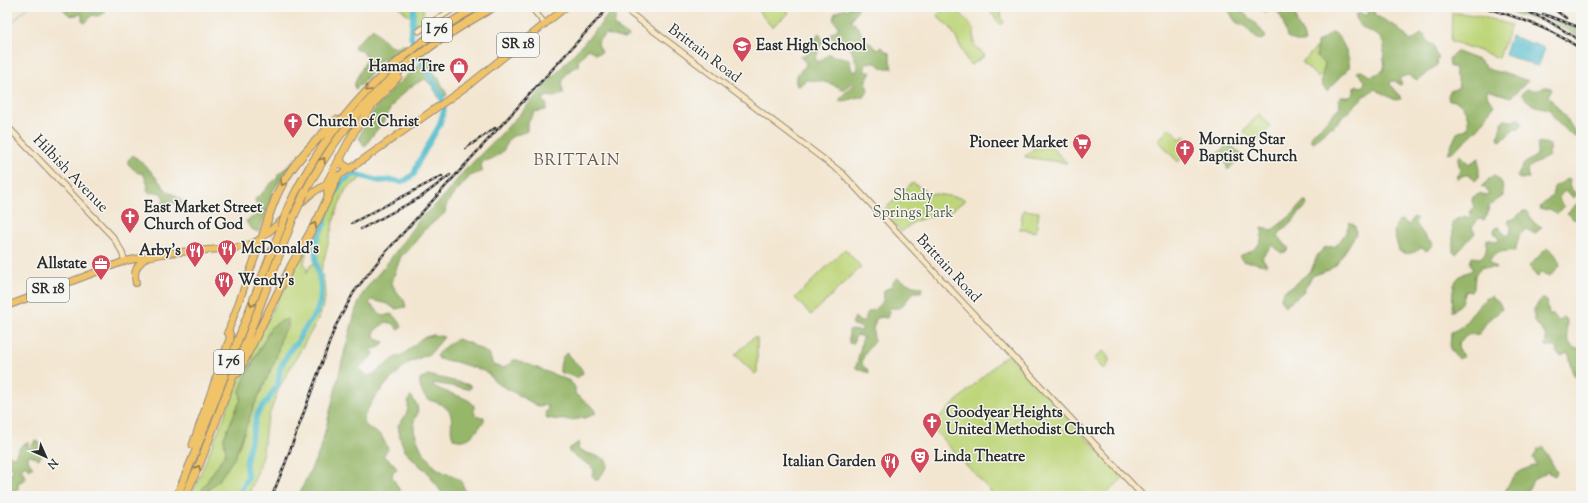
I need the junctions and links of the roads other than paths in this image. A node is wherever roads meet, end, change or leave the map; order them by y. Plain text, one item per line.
1 (456, 7) edge
2 (477, 7) edge
3 (494, 7) edge
4 (531, 7) edge
5 (536, 7) edge
6 (566, 7) edge
7 (622, 7) edge
8 (538, 15) junction
9 (545, 24) junction
10 (419, 31) dead end
11 (407, 65) junction
12 (356, 102) junction
13 (7, 126) edge
14 (340, 157) junction
15 (350, 169) junction
16 (338, 176) junction
17 (327, 183) junction
18 (327, 197) junction
19 (262, 238) junction
20 (240, 247) junction
21 (149, 256) junction
22 (256, 258) junction
23 (125, 261) junction
24 (136, 283) dead end
25 (7, 306) edge
26 (228, 332) joint
27 (215, 422) junction
28 (184, 479) junction
29 (176, 496) edge
30 (185, 496) edge
31 (1143, 496) edge

1 - 10 main road
2 -> 12 highway, I 76
3 - 11 highway, I 76
4 - 8 main road
5 - 8 main road
6 - 9 main road, SR 18
7 - 31 main road, Brittain Road
8 - 9 main road
9 - 15 main road, SR 18
11 - 14 highway
27 -> 11 highway, I 76, bridge
12 -> 19 highway
12 -> 28 highway, I 76, bridge
13 - 23 main road, Hilbish Avenue
14 - 15 highway
14 - 17 highway
15 - 16 main road, SR 18
16 - 17 main road, SR 18
16 - 18 highway
17 - 18 highway
17 - 19 main road, SR 18
27 -> 18 highway
19 - 20 main road, SR 18
19 - 22 main road
20 - 21 main road, SR 18
20 - 22 main road
21 - 23 main road, SR 18
21 - 24 main road
22 - 26 main road
23 - 25 main road, SR 18
26 - 28 highway
30 -> 27 highway, I 76
28 - 29 highway, I 76

